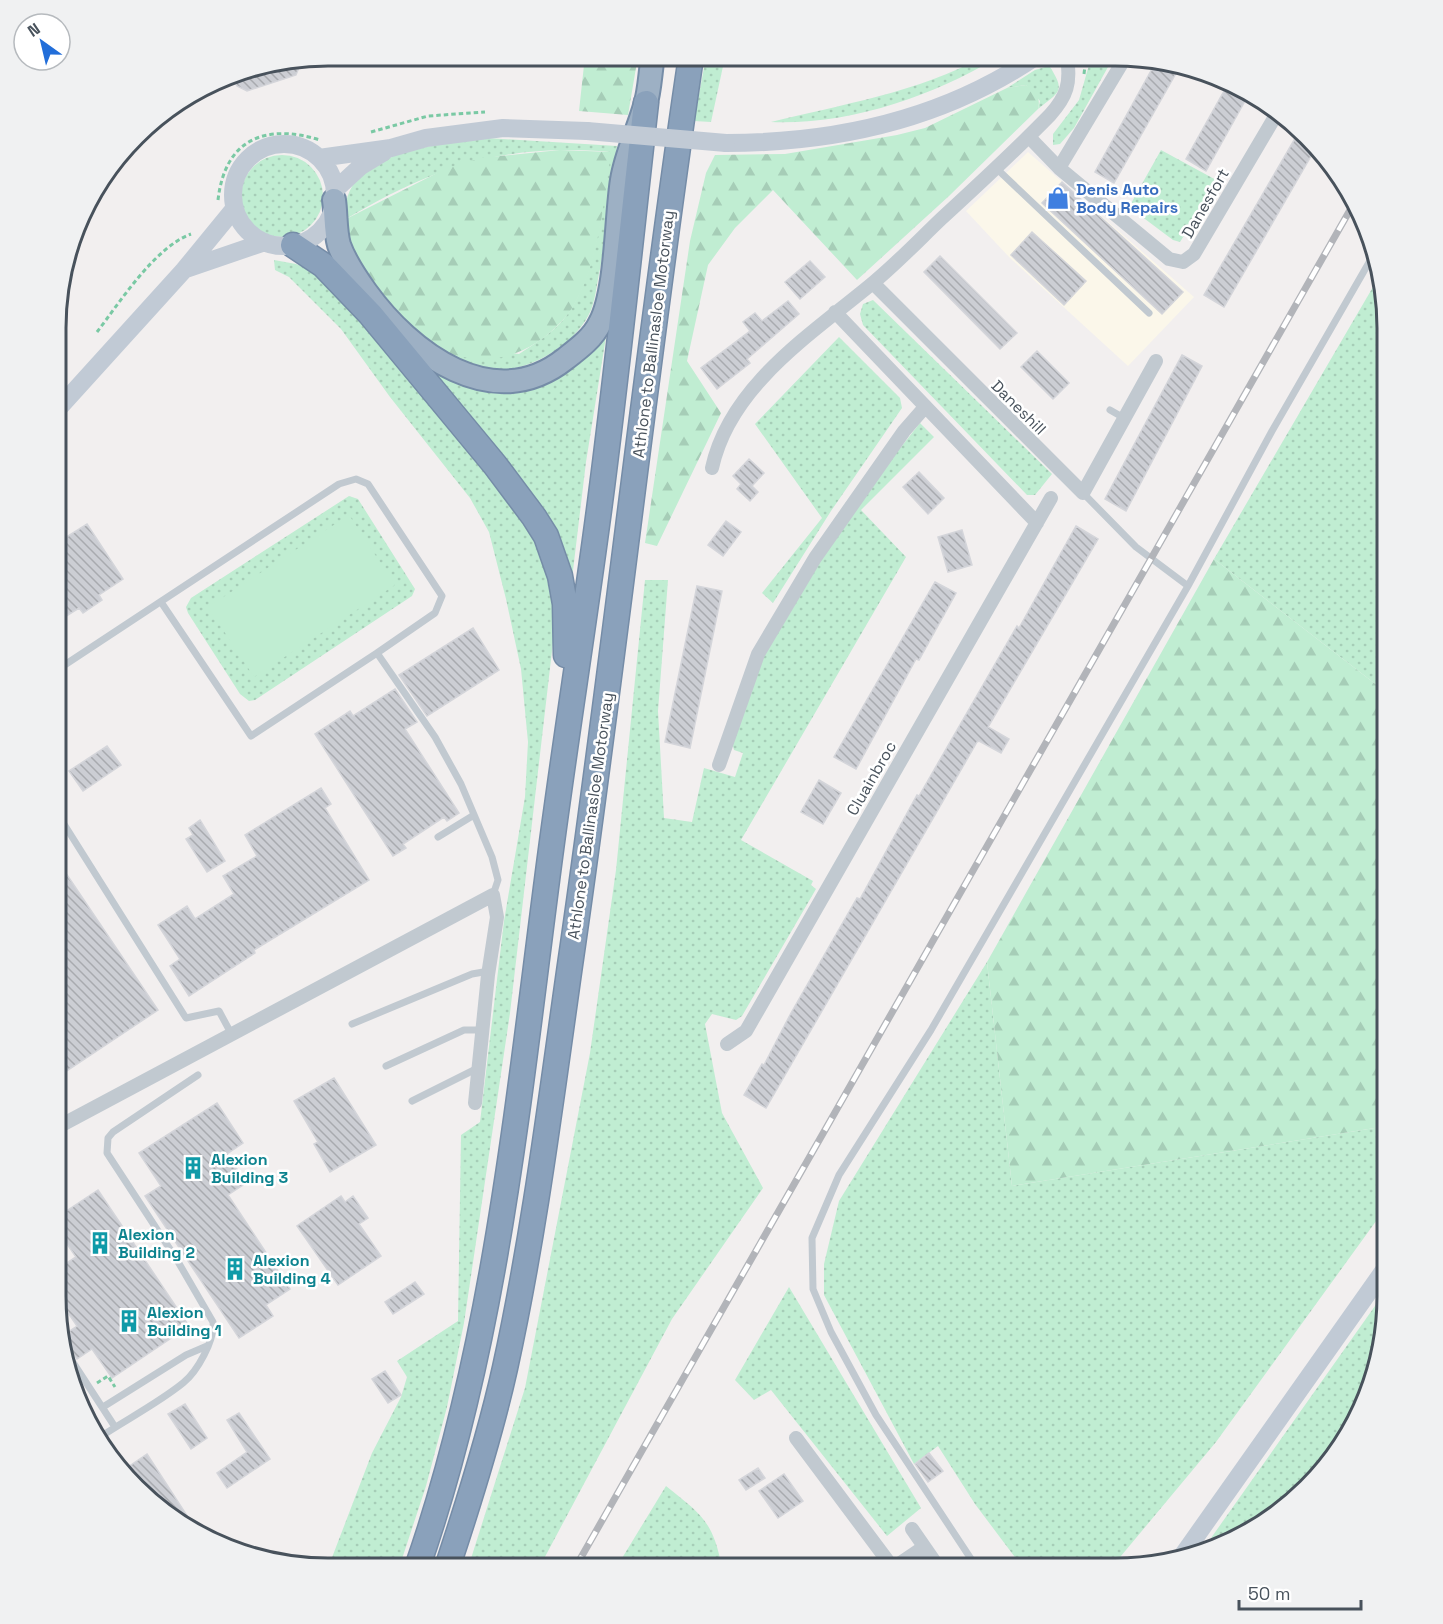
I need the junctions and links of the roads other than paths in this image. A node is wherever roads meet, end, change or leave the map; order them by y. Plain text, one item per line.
1 (652, 66) edge
2 (690, 66) edge
3 (1020, 66) edge
4 (1067, 66) edge
5 (1120, 66) edge
6 (646, 103) junction
7 (1273, 120) edge
8 (1029, 137) junction
9 (391, 148) junction
10 (319, 158) junction
11 (996, 168) junction
12 (1059, 168) junction
13 (335, 195) junction
14 (234, 209) junction
15 (265, 242) junction
16 (293, 245) junction
17 (1369, 264) edge
18 (184, 270) junction
19 (873, 283) junction
20 (835, 312) junction
21 (1149, 314) dead end
22 (1156, 361) dead end
23 (66, 400) edge
24 (925, 407) junction
25 (1110, 410) dead end
26 (1124, 418) junction
27 (712, 468) dead end
28 (1083, 493) junction
29 (1051, 498) dead end
30 (1037, 523) junction
31 (1188, 586) junction
32 (161, 602) junction
33 (377, 652) junction
34 (66, 664) edge
35 (567, 723) junction
36 (719, 765) dead end
37 (474, 815) junction
38 (66, 827) edge
39 (438, 837) dead end
40 (493, 895) junction
41 (489, 971) junction
42 (352, 1024) dead end
43 (482, 1030) junction
44 (232, 1035) junction
45 (728, 1044) dead end
46 (386, 1066) dead end
47 (478, 1068) junction
48 (198, 1075) dead end
49 (412, 1101) dead end
50 (475, 1103) dead end
51 (66, 1123) edge
52 (1377, 1280) edge
53 (207, 1346) junction
54 (76, 1366) edge
55 (103, 1407) junction
56 (115, 1427) junction
57 (105, 1434) edge
58 (796, 1438) dead end
59 (912, 1529) dead end
60 (924, 1547) junction
61 (1187, 1548) edge
62 (420, 1558) edge
63 (450, 1558) edge
64 (886, 1558) edge
65 (908, 1558) edge
66 (932, 1558) edge
67 (970, 1558) edge

1 - 6 highway
2 - 63 highway, Athlone to Ballinasloe Motorway
3 - 9 main road, bridge
4 - 8 street
5 - 12 street
6 - 13 highway
6 - 35 highway, Athlone to Ballinasloe Motorway
7 - 12 street, Danesfort
8 - 11 street
8 - 12 street, Danesfort
9 - 10 main road
9 - 13 main road
10 - 13 main road
10 - 14 main road
11 - 19 street
11 - 21 lane
13 - 16 main road
14 - 15 main road
14 - 18 main road
15 - 16 main road
15 - 18 main road
16 - 35 highway
17 - 31 lane
18 - 23 main road
19 - 20 street
19 - 28 street, Daneshill
20 - 24 street
20 - 27 street
22 - 26 street
24 - 30 street
24 - 36 street
25 - 26 lane
26 - 28 street
28 - 31 lane
29 - 30 street, Cluainbroc
30 - 45 street, Cluainbroc
31 - 67 lane
32 - 33 lane
32 - 33 lane
32 - 34 lane
33 - 37 lane
35 - 62 highway, Athlone to Ballinasloe Motorway
37 - 39 lane
37 - 40 lane
38 - 44 lane
40 - 41 street
40 - 44 street
41 - 42 lane
41 - 43 street
43 - 46 lane
43 - 47 street
44 - 51 street
47 - 49 lane
47 - 50 street
48 - 53 lane
52 - 61 main road
53 - 55 lane
53 - 56 lane
54 - 55 lane
55 - 56 lane
56 - 57 lane
58 - 64 street
59 - 60 street
60 - 65 street
60 - 66 street

